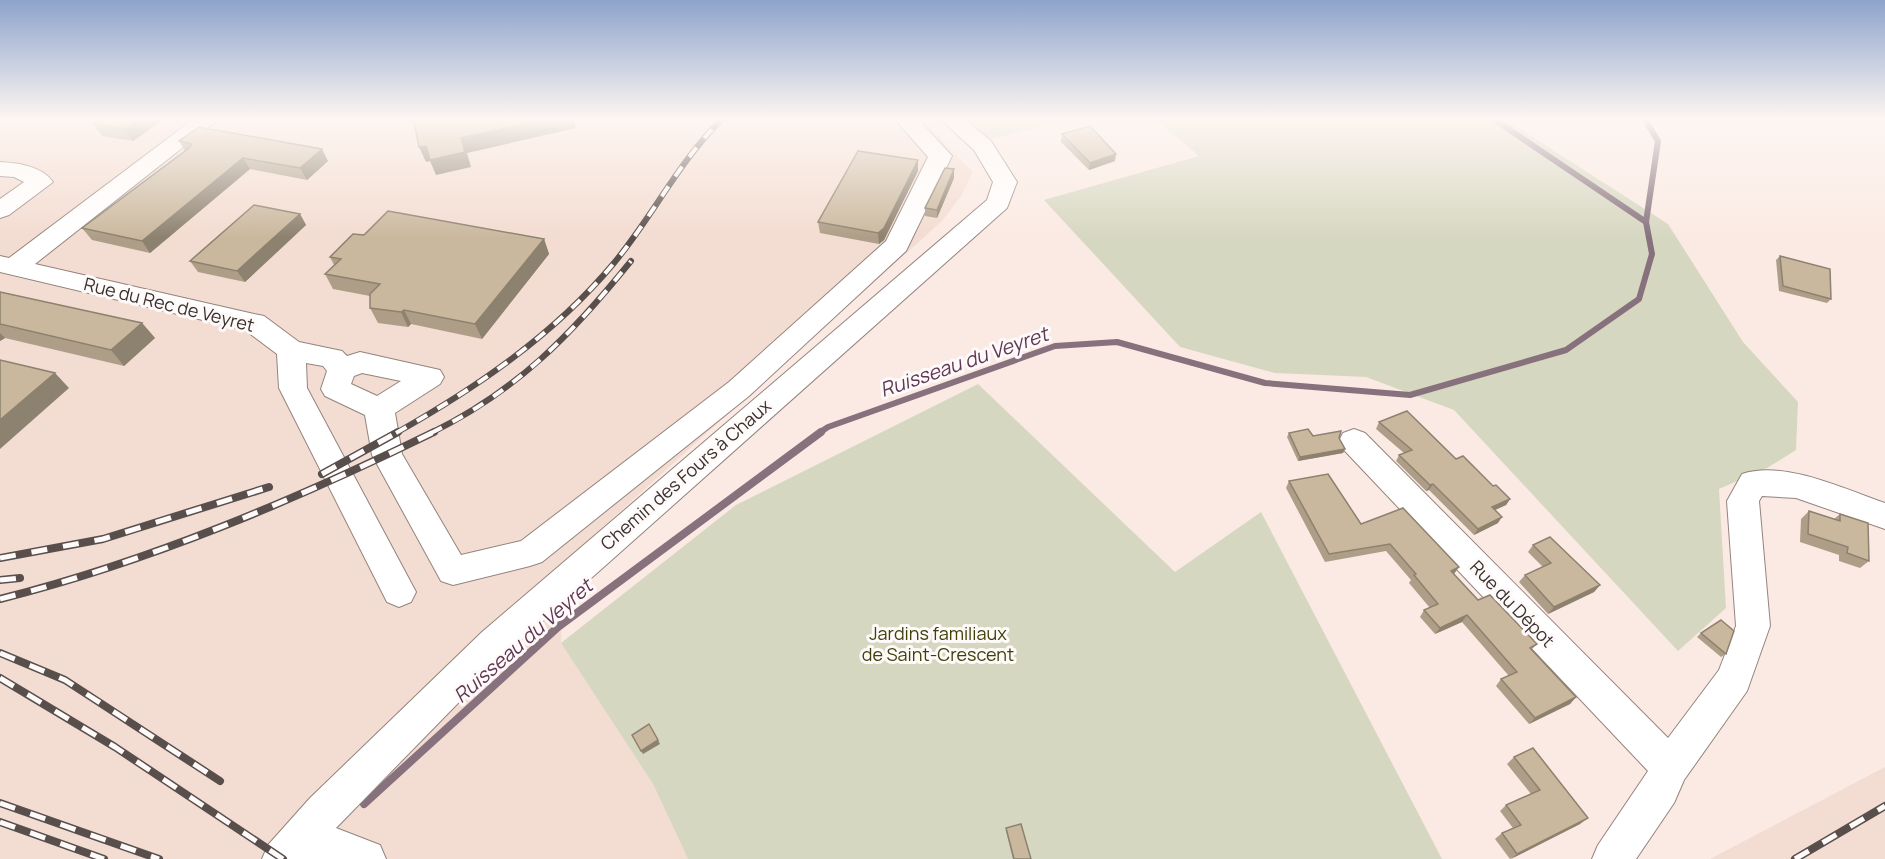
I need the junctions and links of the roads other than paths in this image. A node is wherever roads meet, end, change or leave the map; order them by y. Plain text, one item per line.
1 (154, 158) edge
2 (939, 158) edge
3 (990, 158) edge
4 (6, 174) edge
5 (0, 210) edge
6 (7, 265) edge
7 (291, 350) junction
8 (342, 370) junction
9 (379, 409) junction
10 (1354, 441) dead end
11 (1885, 516) edge
12 (399, 592) dead end
13 (1671, 767) junction
14 (293, 848) edge
15 (366, 859) edge
16 (1612, 859) edge

1 - 6 street
2 - 9 street
3 - 14 street, Chemin des Fours à Chaux
4 - 5 street
6 - 7 street, Rue du Rec de Veyret
7 - 8 street
7 - 12 street
8 - 9 street
8 - 9 street
10 - 13 street, Rue du Dépot
11 - 13 street
13 - 16 street
14 - 15 street

